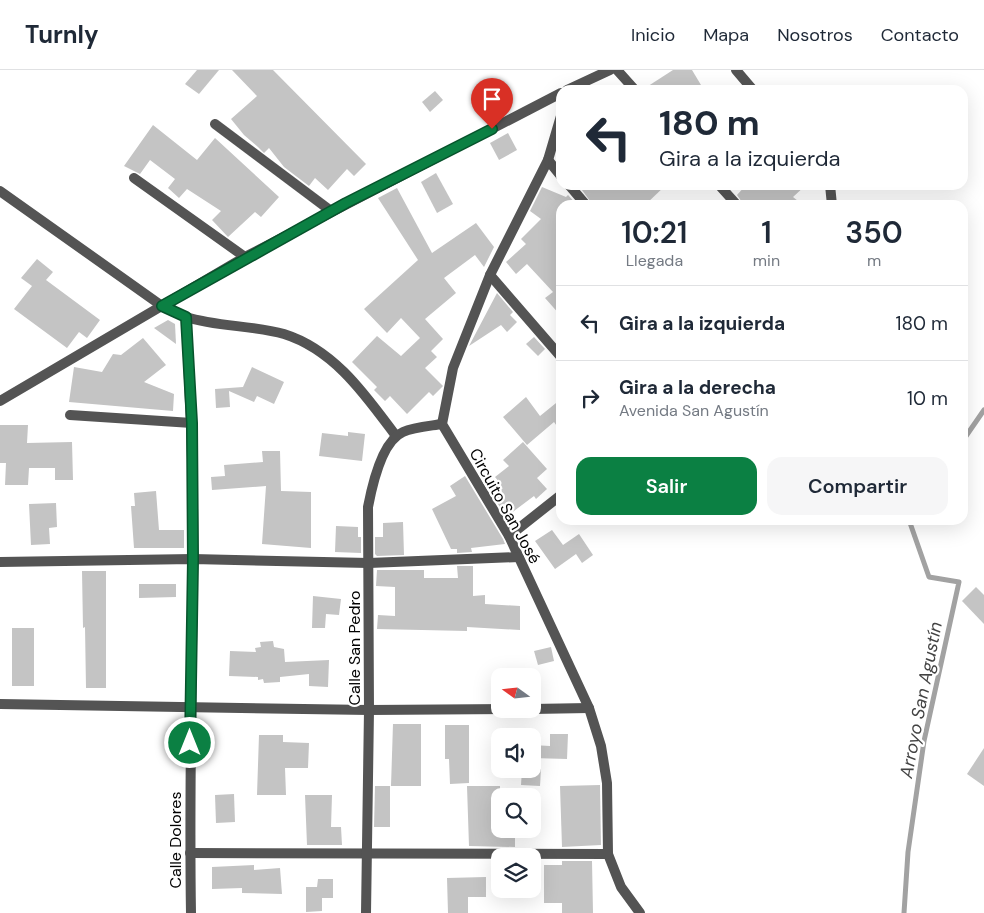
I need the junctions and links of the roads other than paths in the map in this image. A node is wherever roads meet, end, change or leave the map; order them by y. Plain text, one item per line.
1 (610, 70) edge
2 (617, 70) edge
3 (736, 70) edge
4 (578, 85) edge
5 (630, 85) edge
6 (749, 85) edge
7 (556, 96) edge
8 (215, 124) dead end
9 (556, 133) edge
10 (548, 160) junction
11 (556, 170) edge
12 (134, 178) dead end
13 (573, 190) edge
14 (724, 190) edge
15 (0, 191) edge
16 (582, 200) edge
17 (732, 200) edge
18 (331, 211) junction
19 (245, 257) junction
20 (490, 275) junction
21 (162, 306) junction
22 (186, 317) junction
23 (556, 351) edge
24 (0, 401) edge
25 (70, 415) dead end
26 (192, 423) junction
27 (442, 424) junction
28 (396, 436) junction
29 (556, 499) edge
30 (509, 536) junction
31 (519, 557) junction
32 (193, 560) junction
33 (0, 562) edge
34 (369, 562) junction
35 (0, 704) edge
36 (190, 706) junction
37 (589, 708) junction
38 (491, 709) edge
39 (541, 709) edge
40 (369, 710) junction
41 (190, 853) junction
42 (367, 854) junction
43 (608, 854) junction
44 (191, 913) edge
45 (366, 913) edge
46 (640, 913) edge

1 - 4 street
2 - 5 street
3 - 6 street
7 - 18 street
8 - 18 street
9 - 10 street
10 - 11 street
10 - 20 street
12 - 19 street
13 - 16 street
14 - 17 street
15 - 21 street
18 - 19 street
19 - 21 street
20 - 23 street
20 - 27 street
21 - 22 street
21 - 24 street
22 - 26 street, Calle Dolores
22 - 28 street
25 - 26 street
26 - 32 street, Calle Dolores
27 - 28 street
27 - 30 street, Circuito San José
28 - 34 street, Calle San Pedro
29 - 30 street
30 - 31 street, Circuito San José
31 - 34 street
31 - 37 street, Circuito San José
32 - 33 street
32 - 34 street
32 - 36 street, Calle Dolores
34 - 40 street, Calle San Pedro
35 - 36 street
36 - 40 street
36 - 41 street, Calle Dolores
37 - 39 street
37 - 43 street, Circuito San José
38 - 40 street
40 - 42 street, Calle San Pedro
41 - 42 street
41 - 44 street, Calle Dolores
42 - 43 street
42 - 45 street, Calle San Pedro
43 - 46 street, Circuito San José

